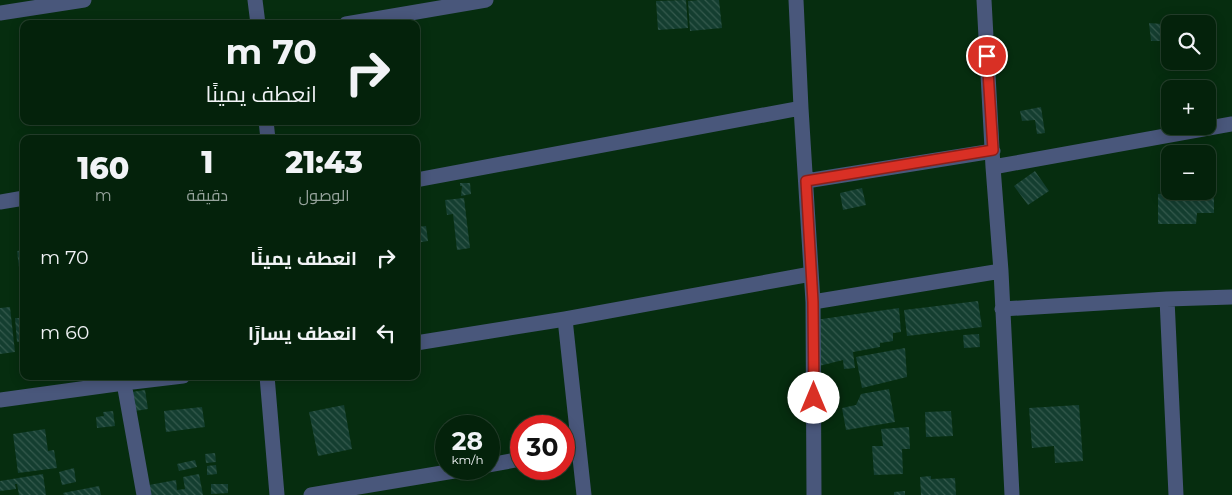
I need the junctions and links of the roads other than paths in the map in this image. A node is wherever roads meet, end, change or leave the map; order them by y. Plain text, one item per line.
1 (84, 0) edge
2 (255, 0) edge
3 (486, 0) edge
4 (796, 0) edge
5 (984, 0) edge
6 (0, 13) edge
7 (258, 20) edge
8 (369, 20) edge
9 (800, 108) junction
10 (1232, 124) edge
11 (993, 150) junction
12 (993, 167) junction
13 (420, 179) edge
14 (806, 181) junction
15 (20, 199) edge
16 (0, 202) edge
17 (1001, 271) junction
18 (811, 274) junction
19 (1232, 296) edge
20 (1166, 299) junction
21 (813, 302) junction
22 (1002, 308) junction
23 (565, 319) junction
24 (420, 342) edge
25 (148, 380) edge
26 (267, 380) edge
27 (124, 383) junction
28 (0, 400) edge
29 (579, 450) junction
30 (575, 451) edge
31 (435, 474) edge
32 (144, 495) edge
33 (277, 495) edge
34 (311, 495) edge
35 (584, 495) edge
36 (814, 495) edge
37 (1012, 495) edge
38 (1176, 495) edge

1 - 6 street
2 - 7 street
3 - 8 street
4 - 9 street
5 - 11 street
9 - 13 street
9 - 14 street
10 - 12 street
11 - 12 street
11 - 14 street
12 - 17 street
14 - 18 street
15 - 16 street
17 - 21 street
17 - 22 street
18 - 21 street
18 - 23 street
19 - 20 street
20 - 22 street
20 - 38 street
21 - 36 street
22 - 37 street
23 - 24 street
23 - 29 street
25 - 27 street
26 - 33 street
27 - 28 street
27 - 32 street
29 - 30 street
29 - 35 street
31 - 34 street

